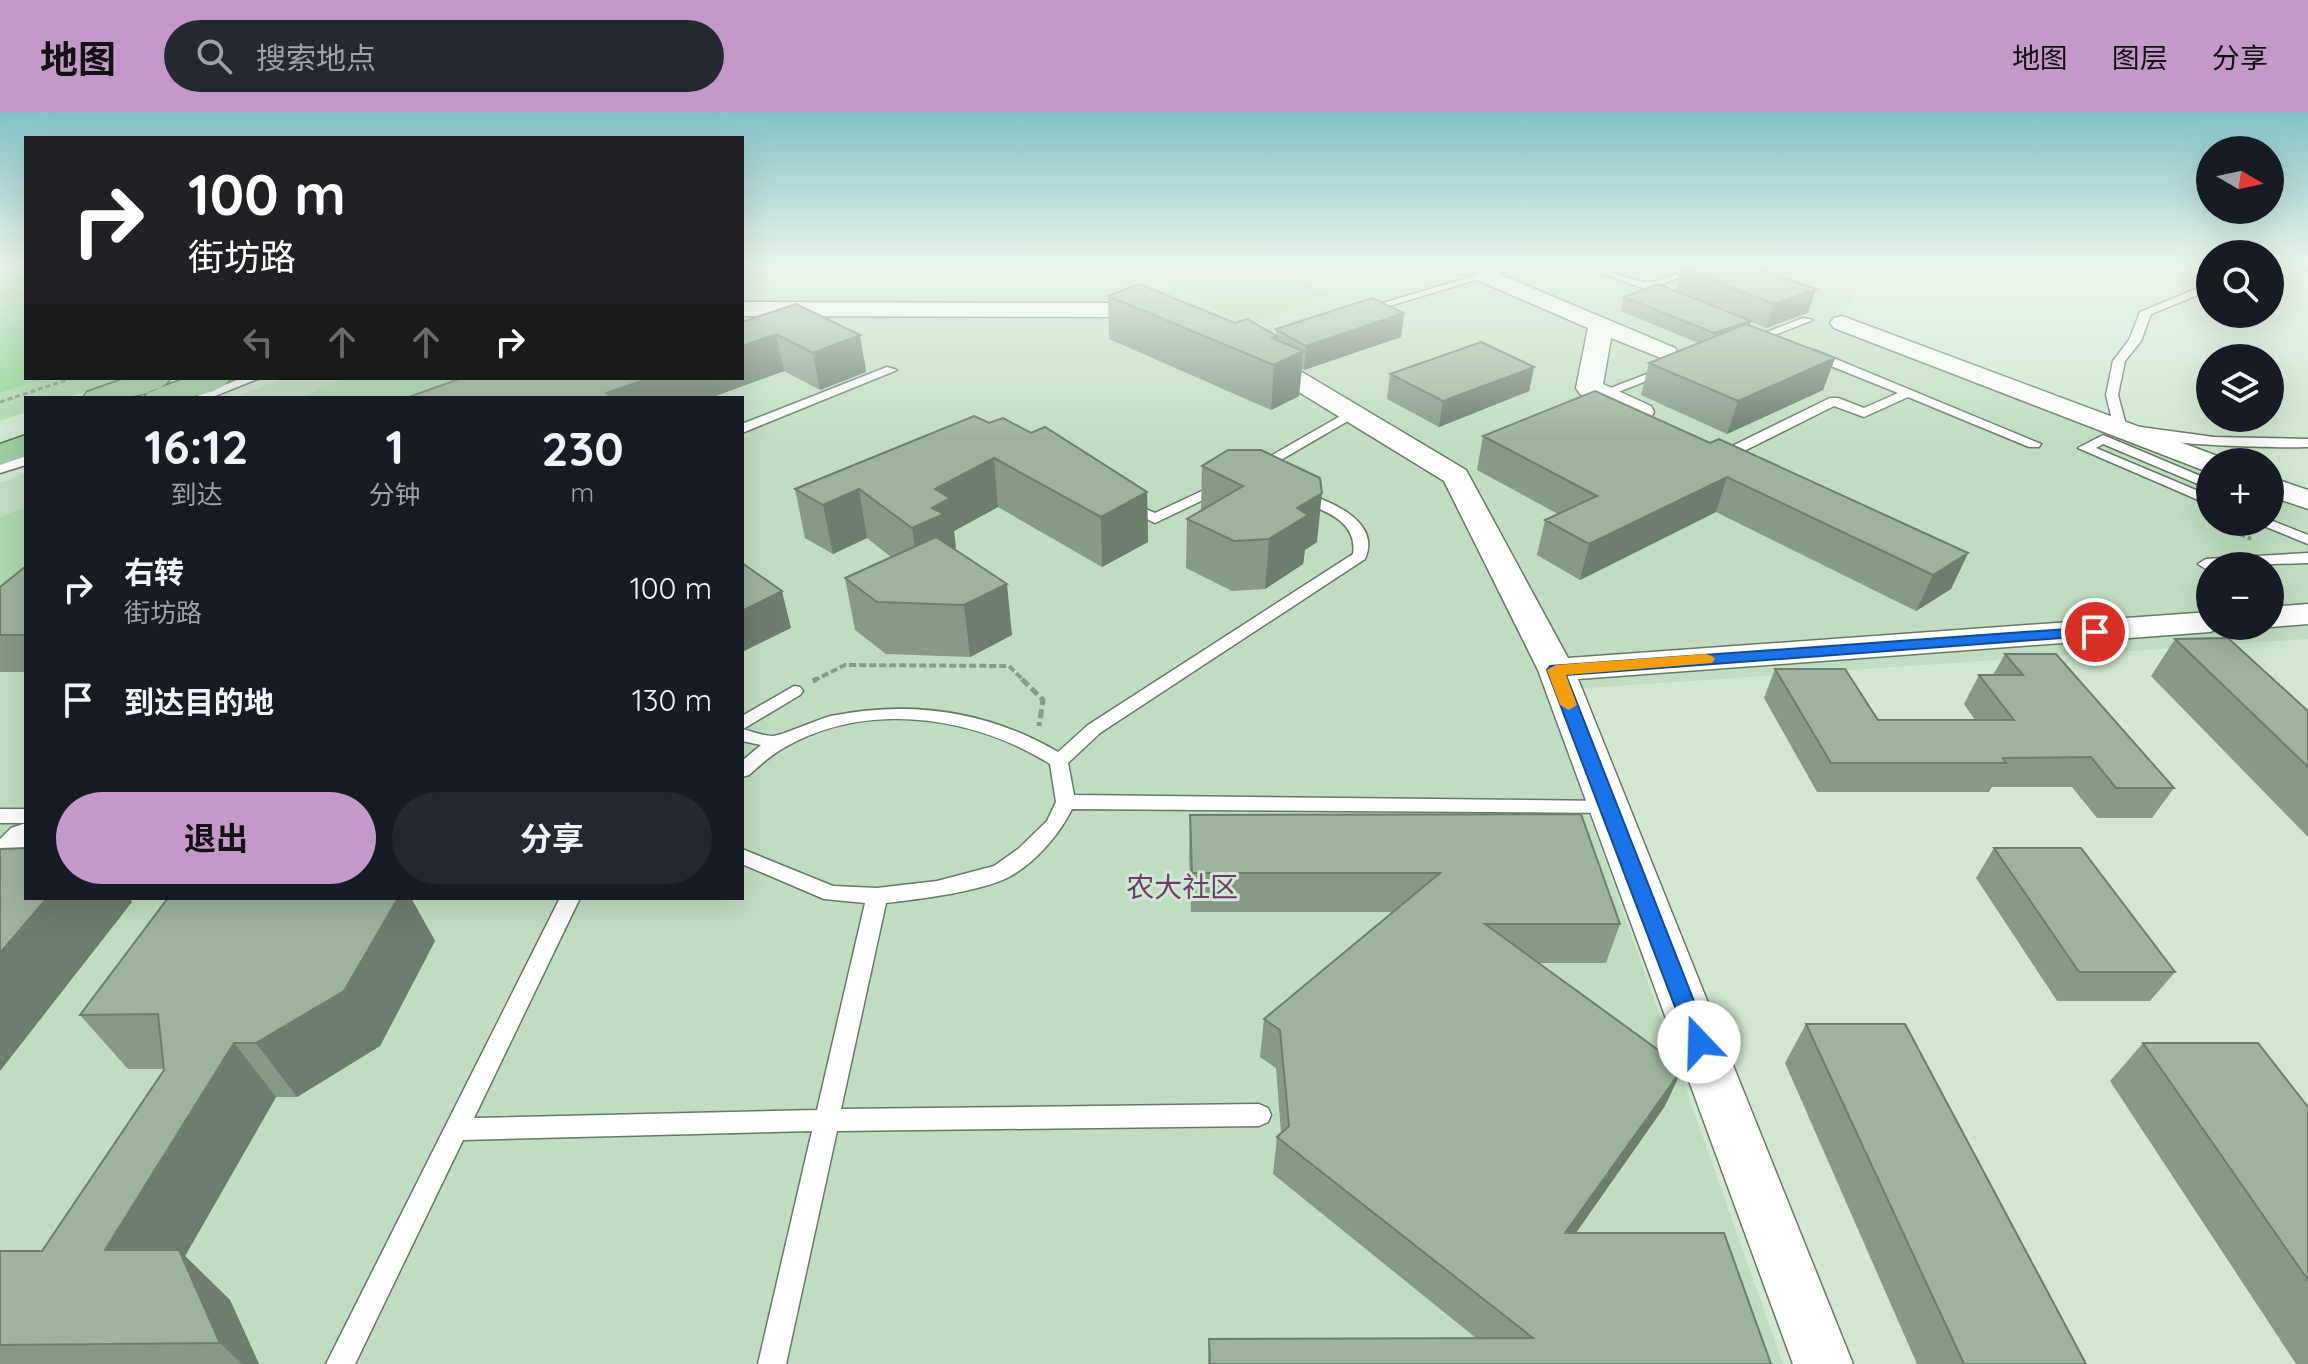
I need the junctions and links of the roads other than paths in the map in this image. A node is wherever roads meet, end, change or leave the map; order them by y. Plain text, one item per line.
1 (1597, 323) edge
2 (1798, 323) edge
3 (1843, 323) edge
4 (2142, 323) edge
5 (1601, 325) junction
6 (1752, 329) edge
7 (1766, 335) junction
8 (1781, 341) edge
9 (1736, 346) edge
10 (1239, 347) edge
11 (1795, 347) edge
12 (1671, 360) joint
13 (891, 370) dead end
14 (150, 380) edge
15 (210, 380) edge
16 (248, 380) edge
17 (1908, 393) junction
18 (1601, 394) junction
19 (104, 396) edge
20 (165, 396) edge
21 (204, 396) edge
22 (1354, 414) junction
23 (1658, 420) edge
24 (24, 424) edge
25 (744, 428) edge
26 (2120, 428) junction
27 (0, 432) edge
28 (1701, 440) edge
29 (2308, 443) edge
30 (2034, 444) dead end
31 (24, 446) edge
32 (1729, 453) joint
33 (0, 455) edge
34 (2196, 458) edge
35 (24, 461) edge
36 (0, 469) edge
37 (1263, 478) junction
38 (2196, 479) edge
39 (2284, 491) edge
40 (2196, 495) edge
41 (1113, 498) edge
42 (2308, 500) edge
43 (2284, 517) edge
44 (2284, 531) edge
45 (2304, 538) edge
46 (2308, 558) edge
47 (2284, 559) edge
48 (2308, 614) edge
49 (2284, 616) edge
50 (2196, 634) edge
51 (1556, 670) junction
52 (794, 691) road end
53 (744, 723) edge
54 (744, 735) edge
55 (777, 743) junction
56 (1059, 761) junction
57 (744, 769) edge
58 (1066, 802) junction
59 (1609, 808) junction
60 (0, 816) edge
61 (24, 816) edge
62 (24, 840) edge
63 (744, 857) edge
64 (0, 865) edge
65 (877, 896) junction
66 (569, 900) edge
67 (1259, 1115) dead end
68 (828, 1120) junction
69 (455, 1129) junction
70 (340, 1364) edge
71 (772, 1364) edge
72 (1823, 1364) edge

1 - 5 street
2 - 7 lane
3 - 26 street
4 - 26 lane
5 - 12 street
5 - 18 street
6 - 7 lane
7 - 8 lane
7 - 9 lane
10 - 22 street
11 - 17 lane
12 - 18 lane
13 - 25 lane
14 - 19 main road
15 - 20 main road
16 - 21 lane
17 - 30 lane
17 - 32 lane
18 - 23 street
22 - 37 lane
22 - 51 street
24 - 27 main road
26 - 29 lane
26 - 34 street
28 - 32 street
31 - 33 main road
35 - 36 lane
37 - 41 lane
37 - 56 lane
38 - 40 lane
39 - 42 street
43 - 45 lane
44 - 45 lane
46 - 47 lane
48 - 49 street
50 - 51 street
51 - 59 street
52 - 53 lane
54 - 55 lane
55 - 56 lane
55 - 57 lane
56 - 58 lane
58 - 59 lane
58 - 65 lane
59 - 72 street
60 - 61 lane
62 - 64 street
63 - 65 lane
65 - 68 lane
66 - 69 lane
67 - 68 lane
68 - 69 lane
68 - 71 lane
69 - 70 lane

